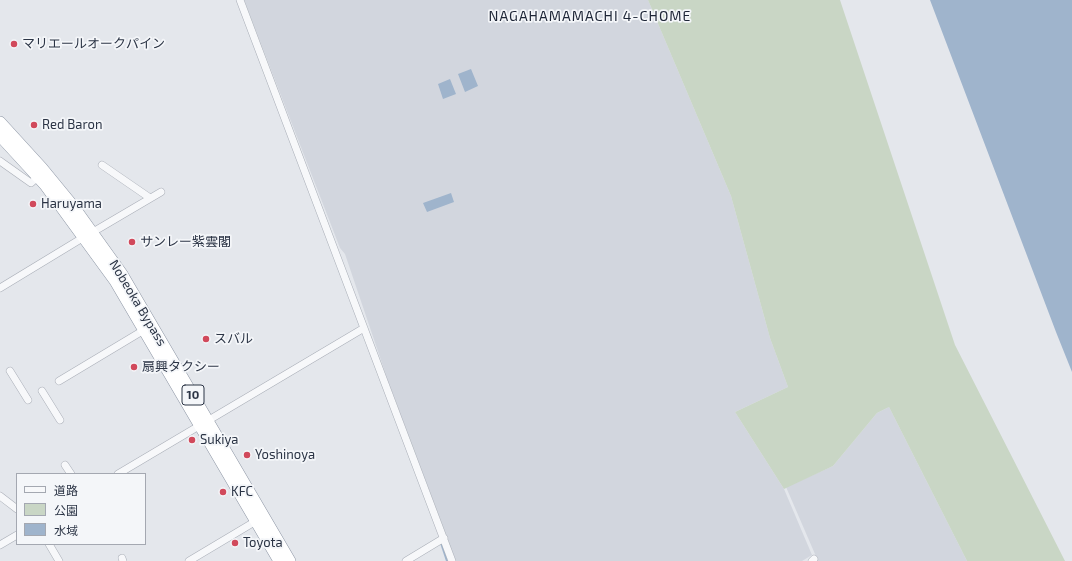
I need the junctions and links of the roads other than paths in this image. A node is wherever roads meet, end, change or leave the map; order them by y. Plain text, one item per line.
1 (240, 0) edge
2 (0, 122) edge
3 (0, 136) edge
4 (0, 161) edge
5 (102, 165) dead end
6 (41, 175) junction
7 (160, 192) dead end
8 (150, 198) junction
9 (88, 235) junction
10 (0, 288) edge
11 (364, 328) junction
12 (144, 330) junction
13 (10, 372) dead end
14 (59, 381) dead end
15 (42, 391) dead end
16 (28, 400) dead end
17 (60, 420) dead end
18 (204, 423) junction
19 (65, 465) dead end
20 (69, 473) edge
21 (120, 473) edge
22 (0, 496) edge
23 (16, 508) edge
24 (256, 521) junction
25 (16, 536) edge
26 (444, 538) junction
27 (0, 545) edge
28 (50, 545) edge
29 (59, 561) edge
30 (189, 561) edge
31 (279, 561) edge
32 (290, 561) edge
33 (406, 561) edge
34 (452, 561) edge

1 - 11 street
2 - 6 highway, Nobeoka Bypass / 10
3 - 6 highway, Nobeoka Bypass / 10
4 - 6 street
5 - 8 street
6 - 9 highway, Nobeoka Bypass / 10
7 - 8 street
8 - 9 street
9 - 10 street
9 - 12 highway, Nobeoka Bypass / 10
9 - 18 highway, Nobeoka Bypass / 10
11 - 18 street
11 - 26 street
12 - 14 street
12 - 18 highway, Nobeoka Bypass / 10
13 - 16 street
15 - 17 street
18 - 21 street
18 - 24 highway, Nobeoka Bypass / 10
18 - 32 highway, Nobeoka Bypass / 10
19 - 20 street
22 - 23 street
24 - 30 street
24 - 31 highway, Nobeoka Bypass / 10
25 - 27 street
26 - 33 street
26 - 34 street
28 - 29 street

